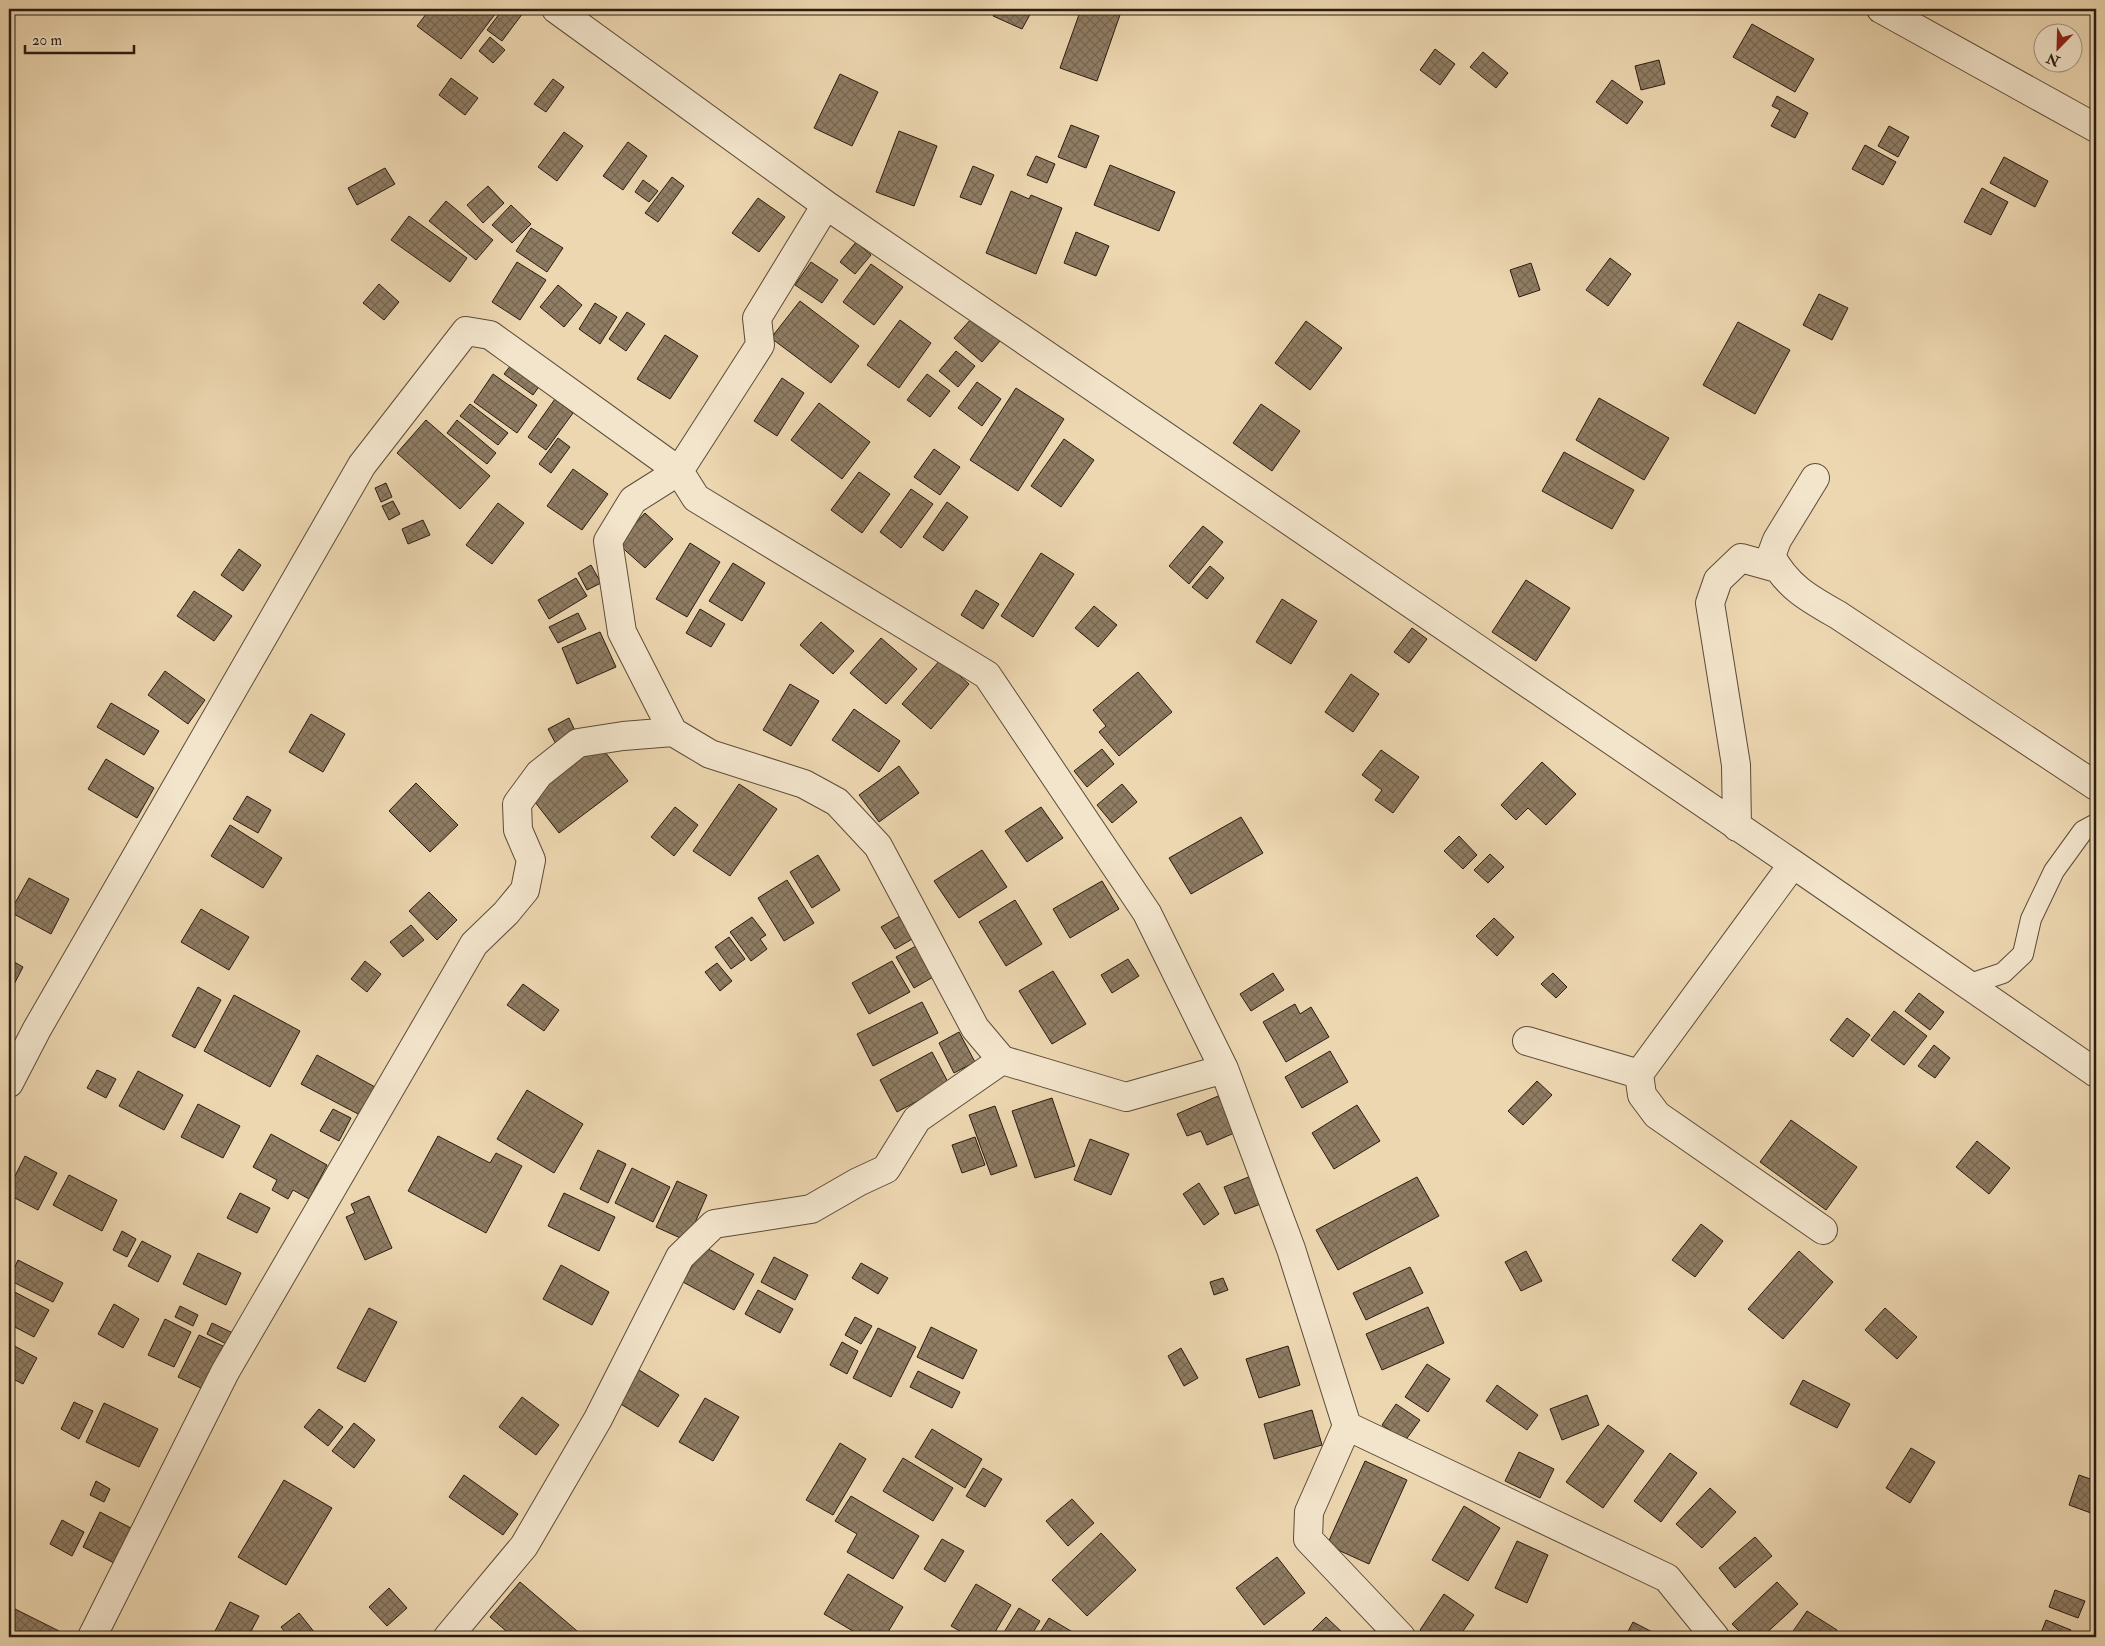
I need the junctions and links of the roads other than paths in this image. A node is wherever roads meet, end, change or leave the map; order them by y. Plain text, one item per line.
1 (556, 9) edge
2 (1881, 9) edge
3 (2096, 128) edge
4 (826, 205) junction
5 (679, 471) junction
6 (1815, 478) dead end
7 (1777, 568) junction
8 (673, 732) junction
9 (2096, 786) edge
10 (2096, 824) edge
11 (1738, 827) junction
12 (1793, 864) junction
13 (1967, 985) junction
14 (1526, 1041) dead end
15 (1002, 1060) junction
16 (1224, 1069) junction
17 (1639, 1074) junction
18 (2096, 1074) edge
19 (9, 1083) edge
20 (1823, 1230) dead end
21 (1347, 1426) junction
22 (92, 1637) edge
23 (448, 1637) edge
24 (1401, 1637) edge
25 (1715, 1637) edge

1 - 4 street
2 - 3 street
4 - 5 street
4 - 11 street
5 - 8 street
5 - 16 street
5 - 19 street
6 - 7 street
7 - 9 street
7 - 11 street
8 - 15 street
8 - 22 street
10 - 13 lane
11 - 12 street
12 - 13 street
12 - 17 street
13 - 18 street
14 - 17 street
15 - 16 street
15 - 23 street
16 - 21 street
17 - 20 street
21 - 24 street
21 - 25 street

